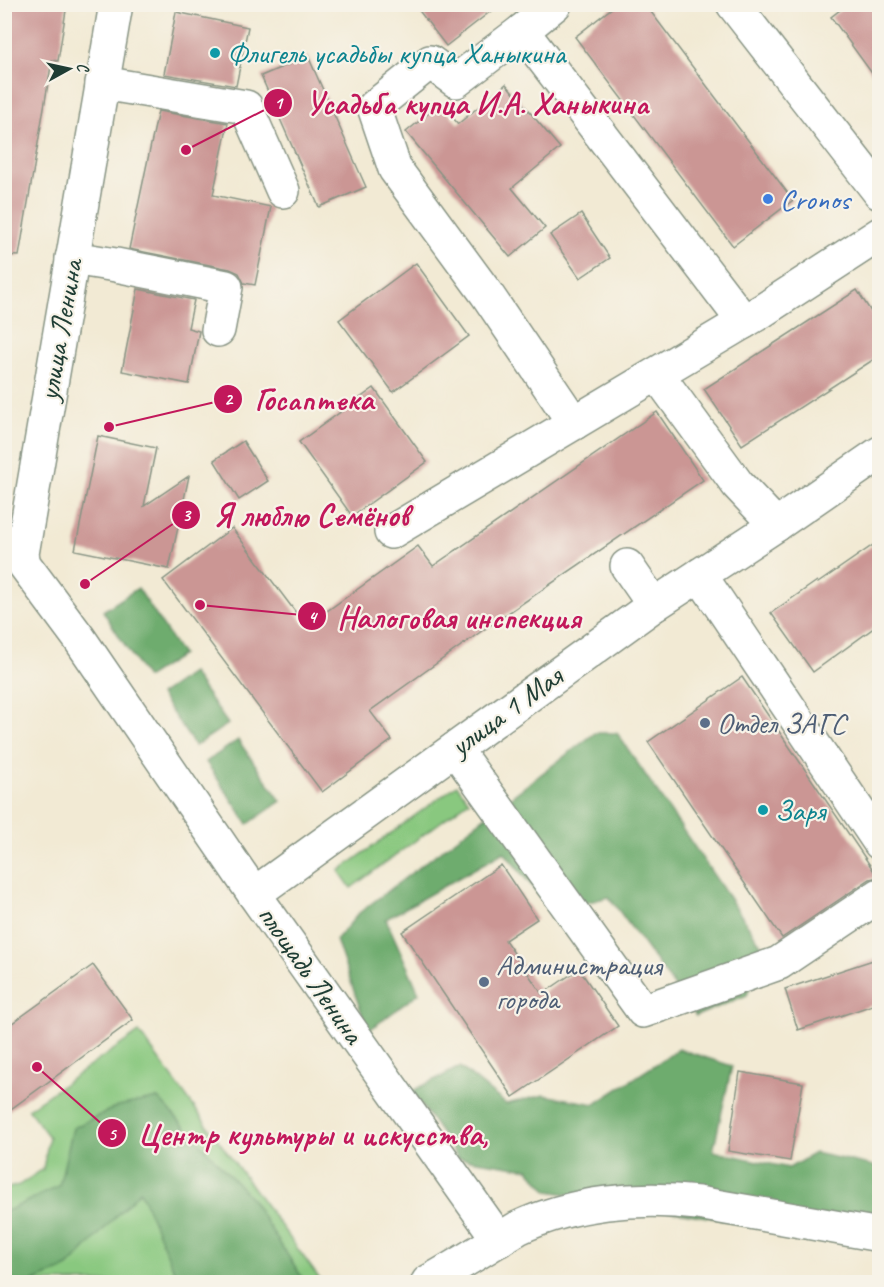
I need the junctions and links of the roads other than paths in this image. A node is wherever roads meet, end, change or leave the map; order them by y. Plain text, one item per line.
1 (116, 4) edge
2 (555, 4) edge
3 (737, 6) edge
4 (522, 31) junction
5 (102, 83) junction
6 (284, 191) dead end
7 (879, 193) edge
8 (879, 234) edge
9 (72, 258) junction
10 (744, 322) junction
11 (218, 330) dead end
12 (657, 374) junction
13 (574, 423) junction
14 (879, 453) edge
15 (776, 525) junction
16 (391, 532) dead end
17 (627, 566) dead end
18 (700, 575) junction
19 (654, 605) junction
20 (79, 638) joint
21 (454, 748) junction
22 (879, 843) edge
23 (254, 894) junction
24 (879, 896) edge
25 (879, 1234) edge
26 (499, 1240) junction
27 (428, 1282) edge

1 - 5 street, улица Ленина
2 - 4 street
3 - 7 street
4 - 10 street
4 - 13 street
5 - 6 street
5 - 9 street, улица Ленина
8 - 10 street
9 - 11 street
9 - 20 street, улица Ленина
10 - 12 street
12 - 13 street
12 - 15 street
13 - 16 street
14 - 15 street, улица 1 Мая
15 - 18 street, улица 1 Мая
17 - 19 street
18 - 19 street, улица 1 Мая
18 - 22 street
19 - 21 street, улица 1 Мая
20 - 23 street, площадь Ленина
21 - 23 street, улица 1 Мая
21 - 24 street
23 - 26 street, площадь Ленина
25 - 26 street
26 - 27 street

